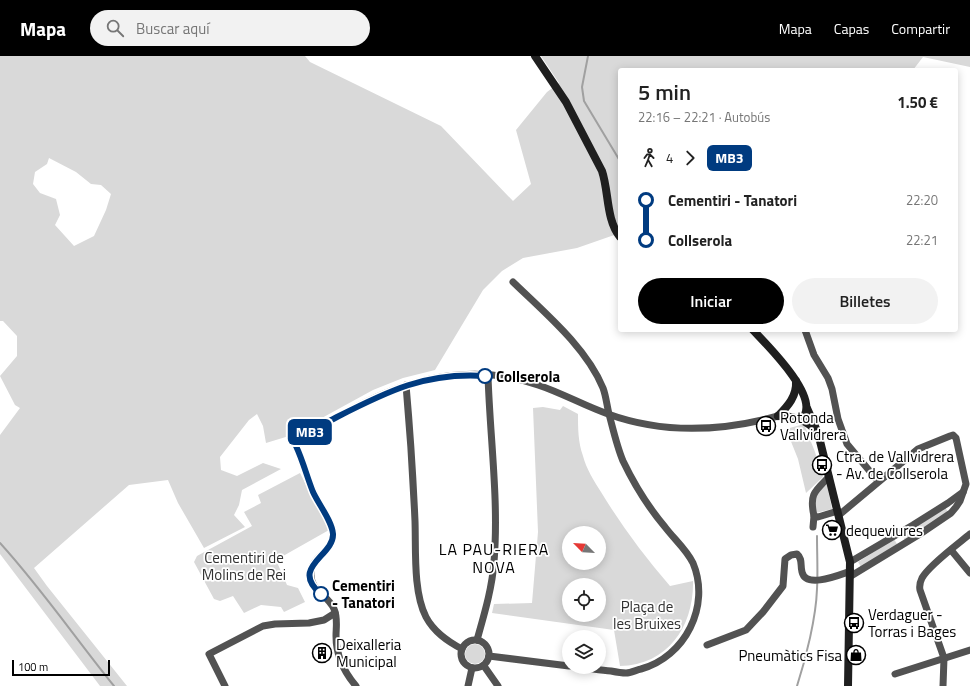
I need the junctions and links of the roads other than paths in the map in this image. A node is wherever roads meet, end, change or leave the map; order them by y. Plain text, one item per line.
1 (536, 56) edge
2 (618, 234) edge
3 (513, 282) dead end
4 (756, 332) edge
5 (806, 332) edge
6 (488, 376) junction
7 (796, 379) junction
8 (406, 385) junction
9 (789, 404) junction
10 (807, 407) junction
11 (609, 414) junction
12 (778, 416) junction
13 (795, 418) junction
14 (818, 433) junction
15 (829, 477) junction
16 (878, 481) junction
17 (964, 491) junction
18 (948, 503) junction
19 (838, 513) junction
20 (951, 513) junction
21 (814, 516) junction
22 (813, 527) dead end
23 (970, 534) edge
24 (896, 535) junction
25 (902, 545) junction
26 (951, 550) junction
27 (850, 562) junction
28 (851, 573) junction
29 (970, 573) edge
30 (336, 613) junction
31 (477, 640) junction
32 (707, 644) dead end
33 (462, 649) junction
34 (970, 650) edge
35 (489, 656) junction
36 (944, 658) junction
37 (562, 665) edge
38 (484, 666) junction
39 (472, 668) junction
40 (606, 671) edge
41 (895, 674) dead end
42 (225, 686) edge
43 (356, 686) edge
44 (468, 686) edge
45 (498, 686) edge
46 (848, 686) edge
47 (943, 686) edge

1 - 2 main road
3 - 11 street
4 - 7 main road
5 - 16 street
6 - 8 street
6 - 11 street
6 - 31 street
7 - 9 main road
7 - 10 main road
8 - 30 street
8 - 33 street
9 - 10 main road
9 - 12 main road
9 - 13 main road
10 - 13 main road
10 - 14 main road
11 - 12 street
11 - 40 street
12 - 13 main road
13 - 14 main road
14 - 15 main road
15 - 19 main road
15 - 21 street
16 - 17 street
16 - 19 street
17 - 18 street
17 - 20 street
18 - 20 street
18 - 24 street
19 - 21 street
19 - 27 main road
20 - 25 street
21 - 22 street
23 - 26 street
24 - 25 street
24 - 27 street
25 - 28 street
26 - 29 street
26 - 36 street
27 - 28 main road
28 - 32 street
28 - 46 main road
30 - 42 street
30 - 43 street
31 - 33 street
31 - 35 street
33 - 39 street
34 - 36 street
35 - 37 street
35 - 38 street
36 - 41 street
36 - 47 street
38 - 39 street
38 - 45 street
39 - 44 street

